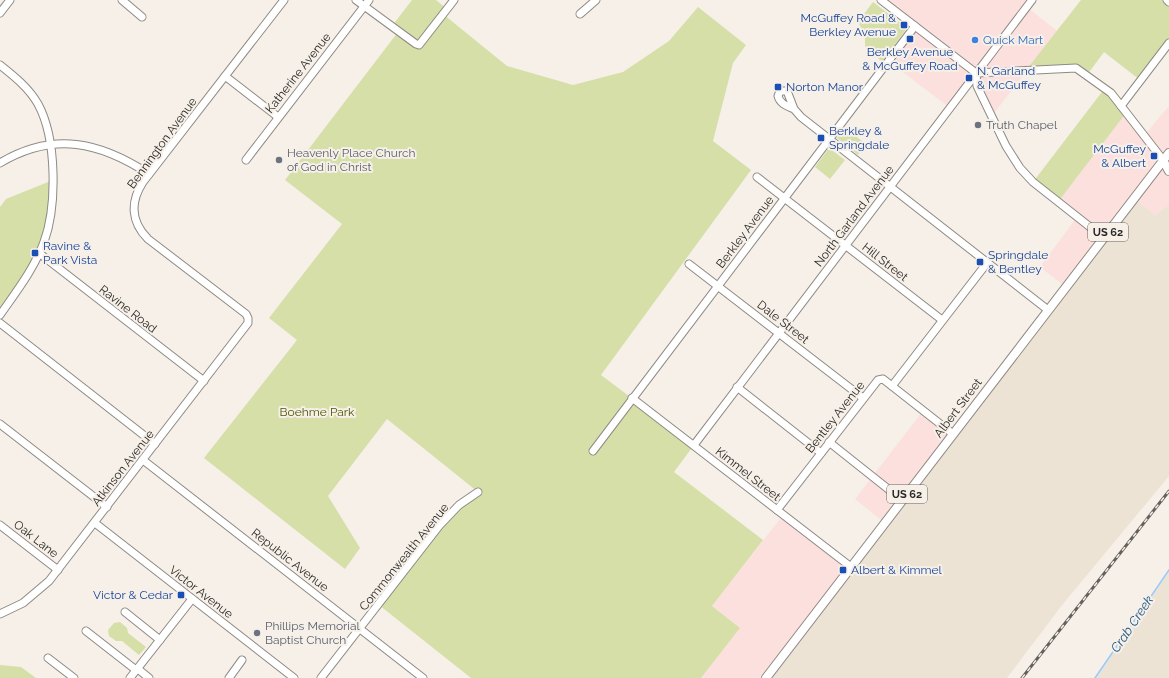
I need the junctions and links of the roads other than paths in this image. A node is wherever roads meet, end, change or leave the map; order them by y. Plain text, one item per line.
1 (10, 0) edge
2 (122, 0) edge
3 (284, 0) edge
4 (356, 0) edge
5 (454, 0) edge
6 (596, 0) edge
7 (881, 0) edge
8 (1032, 0) edge
9 (367, 3) edge
10 (0, 13) edge
11 (580, 14) dead end
12 (142, 17) dead end
13 (915, 26) junction
14 (1169, 43) edge
15 (0, 65) edge
16 (976, 73) junction
17 (225, 76) junction
18 (1121, 106) junction
19 (794, 108) dead end
20 (278, 117) junction
21 (829, 139) junction
22 (50, 146) junction
23 (1169, 153) edge
24 (246, 160) dead end
25 (1166, 162) edge
26 (0, 163) edge
27 (1169, 171) edge
28 (149, 174) junction
29 (757, 177) dead end
30 (890, 187) junction
31 (785, 197) junction
32 (1104, 238) junction
33 (846, 245) junction
34 (39, 253) junction
35 (987, 263) junction
36 (689, 264) dead end
37 (717, 286) junction
38 (1048, 310) junction
39 (0, 315) edge
40 (249, 320) joint
41 (942, 320) junction
42 (0, 323) edge
43 (779, 333) junction
44 (204, 381) junction
45 (892, 386) junction
46 (738, 387) junction
47 (632, 398) junction
48 (863, 398) junction
49 (0, 424) edge
50 (953, 434) junction
51 (829, 442) junction
52 (155, 444) junction
53 (694, 445) junction
54 (593, 451) dead end
55 (821, 453) junction
56 (143, 460) junction
57 (478, 492) dead end
58 (902, 500) junction
59 (107, 507) junction
60 (778, 510) junction
61 (95, 523) junction
62 (0, 525) edge
63 (851, 567) junction
64 (58, 570) junction
65 (192, 599) junction
66 (125, 612) dead end
67 (0, 614) edge
68 (360, 629) junction
69 (86, 631) dead end
70 (160, 640) junction
71 (48, 658) dead end
72 (242, 660) dead end
73 (137, 670) junction
74 (74, 678) edge
75 (130, 678) edge
76 (149, 678) edge
77 (229, 678) edge
78 (294, 678) edge
79 (321, 678) edge
80 (423, 678) edge
81 (766, 678) edge

1 - 10 street
2 - 12 street
3 - 17 street, Bennington Avenue
4 - 9 street
5 - 9 street
6 - 11 street
7 - 13 street
8 - 16 street, North Garland Avenue
9 - 20 street, Katherine Avenue
13 - 16 street
13 - 21 street, Berkley Avenue
14 - 18 street
15 - 22 street
16 - 18 street
16 - 30 street, North Garland Avenue
16 - 32 street
17 - 20 street
17 - 28 street, Bennington Avenue
18 - 25 street
19 - 21 street
20 - 24 street, Katherine Avenue
21 - 30 street
21 - 31 street, Berkley Avenue
22 - 26 street
22 - 28 street
22 - 34 street
23 - 25 main road, Albert Street / US 62
25 - 27 main road
25 - 32 main road, Albert Street / US 62
28 - 40 street, Bennington Avenue
29 - 31 street, Hill Street
30 - 33 street, North Garland Avenue
30 - 35 street
31 - 33 street, Hill Street
31 - 37 street, Berkley Avenue
32 - 38 main road, Albert Street / US 62
33 - 41 street, Hill Street
33 - 43 street, North Garland Avenue
34 - 39 street
34 - 44 street, Ravine Road
35 - 38 street
35 - 41 street
36 - 37 street, Dale Street
37 - 43 street, Dale Street
37 - 47 street, Berkley Avenue
38 - 50 main road, Albert Street / US 62
40 - 44 street, Atkinson Avenue
41 - 45 street
42 - 52 street
43 - 46 street, North Garland Avenue
43 - 48 street, Dale Street
44 - 52 street, Atkinson Avenue
45 - 48 street, Bentley Avenue
45 - 50 street
46 - 53 street, North Garland Avenue
46 - 55 street
47 - 53 street, Kimmel Street
47 - 54 street, Berkley Avenue
48 - 51 street, Bentley Avenue
49 - 59 street
50 - 58 main road, Albert Street / US 62
51 - 55 street, Bentley Avenue
51 - 58 street
52 - 56 street, Atkinson Avenue
53 - 60 street, Kimmel Street
55 - 60 street, Bentley Avenue
56 - 59 street, Atkinson Avenue
56 - 68 street, Republic Avenue
57 - 68 street, Commonwealth Avenue
58 - 63 main road, Albert Street / US 62
59 - 61 street, Atkinson Avenue
60 - 63 street, Kimmel Street
61 - 64 street, Atkinson Avenue
61 - 65 street, Victor Avenue
62 - 64 street, Oak Lane
63 - 81 main road, Albert Street / US 62
64 - 67 street, Atkinson Avenue
65 - 70 street
65 - 78 street, Victor Avenue
66 - 70 street
68 - 79 street, Commonwealth Avenue
68 - 80 street, Republic Avenue
69 - 73 street
70 - 73 street
71 - 74 street
72 - 77 street
73 - 75 street
73 - 76 street

